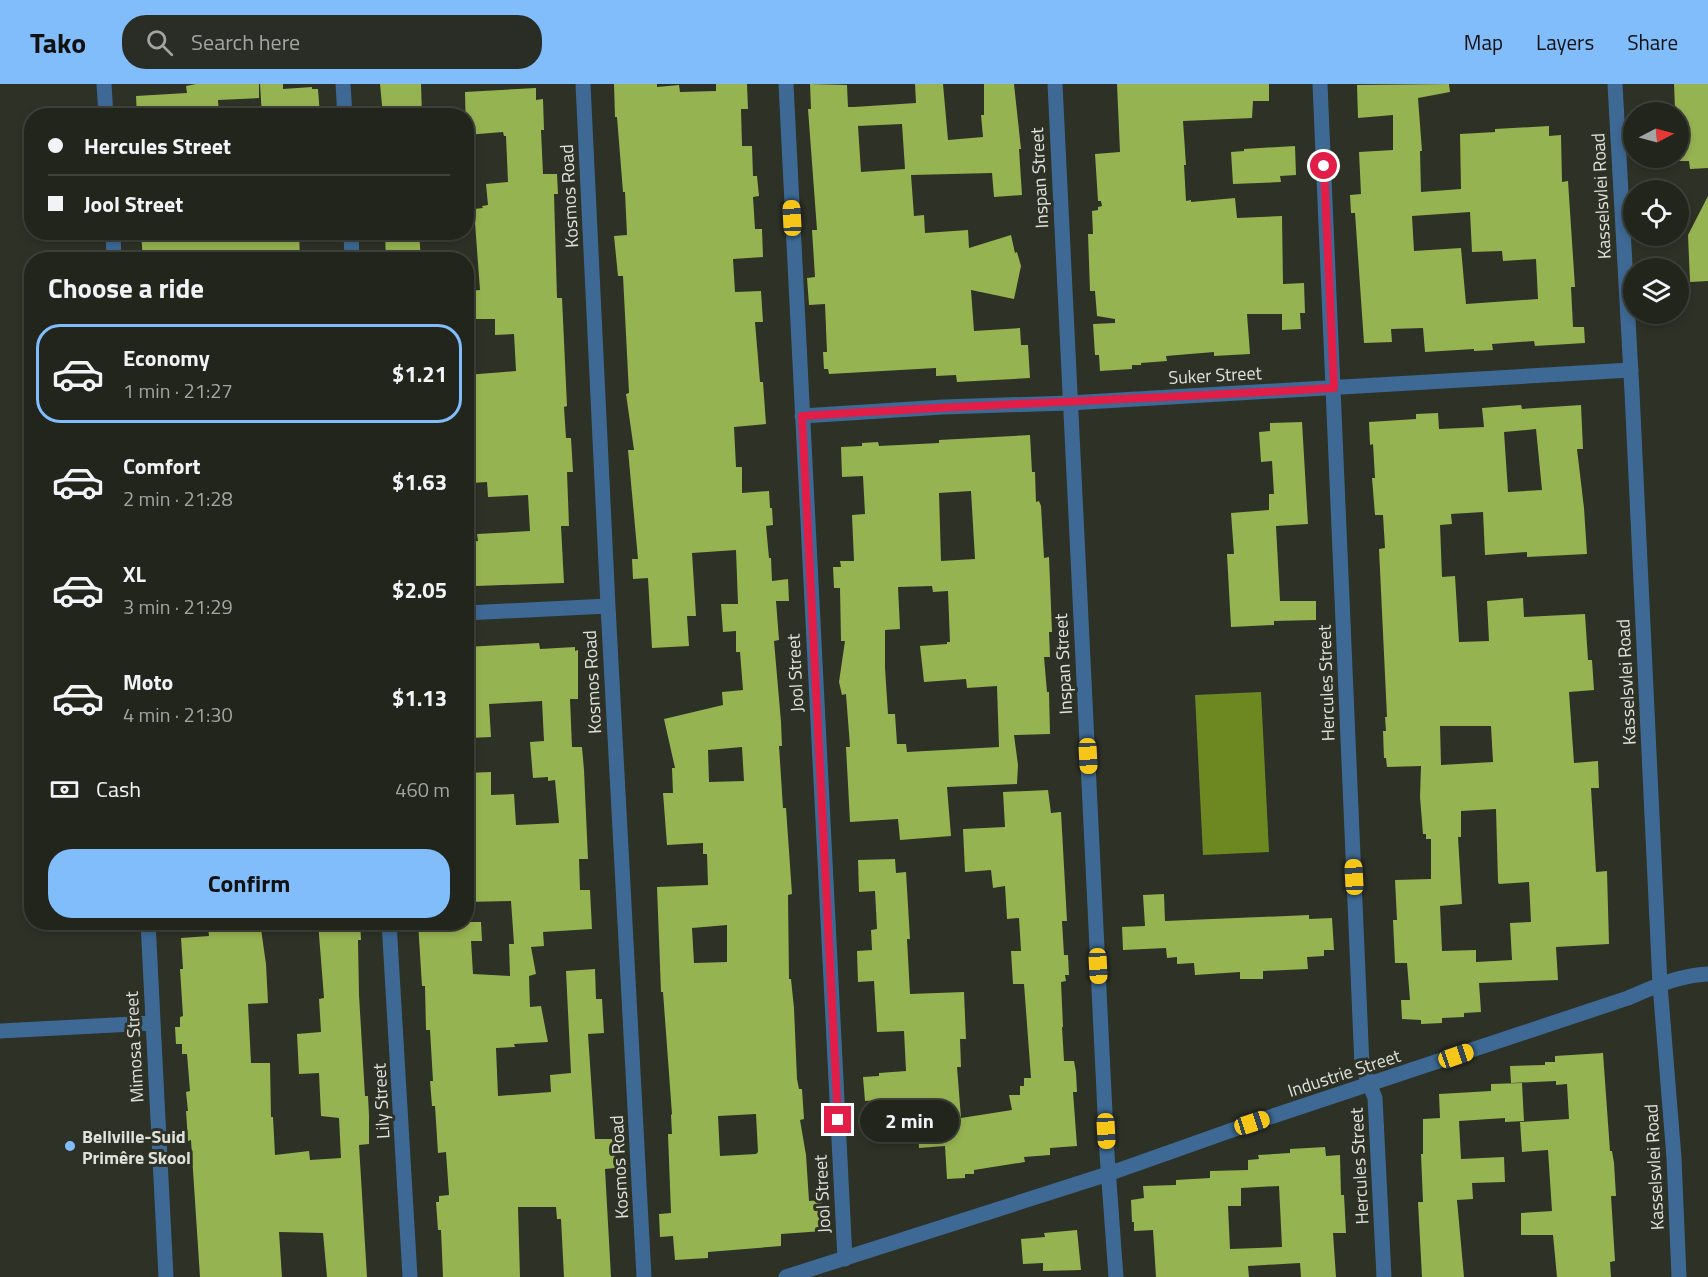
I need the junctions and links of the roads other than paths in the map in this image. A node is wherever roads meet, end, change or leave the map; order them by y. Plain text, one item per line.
1 (104, 84) edge
2 (343, 84) edge
3 (583, 84) edge
4 (786, 84) edge
5 (1055, 84) edge
6 (1320, 84) edge
7 (1615, 84) edge
8 (106, 108) edge
9 (344, 108) edge
10 (1631, 370) junction
11 (1334, 388) junction
12 (1069, 403) junction
13 (802, 416) junction
14 (608, 606) junction
15 (474, 613) edge
16 (148, 930) edge
17 (390, 930) edge
18 (1708, 974) edge
19 (1660, 985) junction
20 (152, 1023) junction
21 (0, 1031) edge
22 (1369, 1085) junction
23 (1108, 1174) junction
24 (845, 1259) junction
25 (166, 1277) edge
26 (411, 1277) edge
27 (644, 1277) edge
28 (786, 1277) edge
29 (1116, 1277) edge
30 (1384, 1277) edge
31 (1680, 1277) edge

1 - 8 street
2 - 9 street
3 - 14 street, Kosmos Road
4 - 13 street, Jool Street
5 - 12 street, Inspan Street
6 - 11 street, Hercules Street
7 - 10 street, Kasselsvlei Road
10 - 11 street, Suker Street
10 - 19 street, Kasselsvlei Road
11 - 12 street, Suker Street
11 - 22 street, Hercules Street
12 - 13 street, Suker Street
12 - 23 street, Inspan Street
13 - 24 street, Jool Street
14 - 15 street
14 - 27 street, Kosmos Road
16 - 20 street, Mimosa Street
17 - 26 street, Lily Street
18 - 19 street, Industrie Street
19 - 22 street, Industrie Street
19 - 31 street, Kasselsvlei Road
20 - 21 street
20 - 25 street, Mimosa Street
22 - 23 street, Industrie Street
22 - 30 street, Hercules Street
23 - 24 street, Industrie Street
23 - 29 street, Inspan Street
24 - 28 street, Industrie Street

